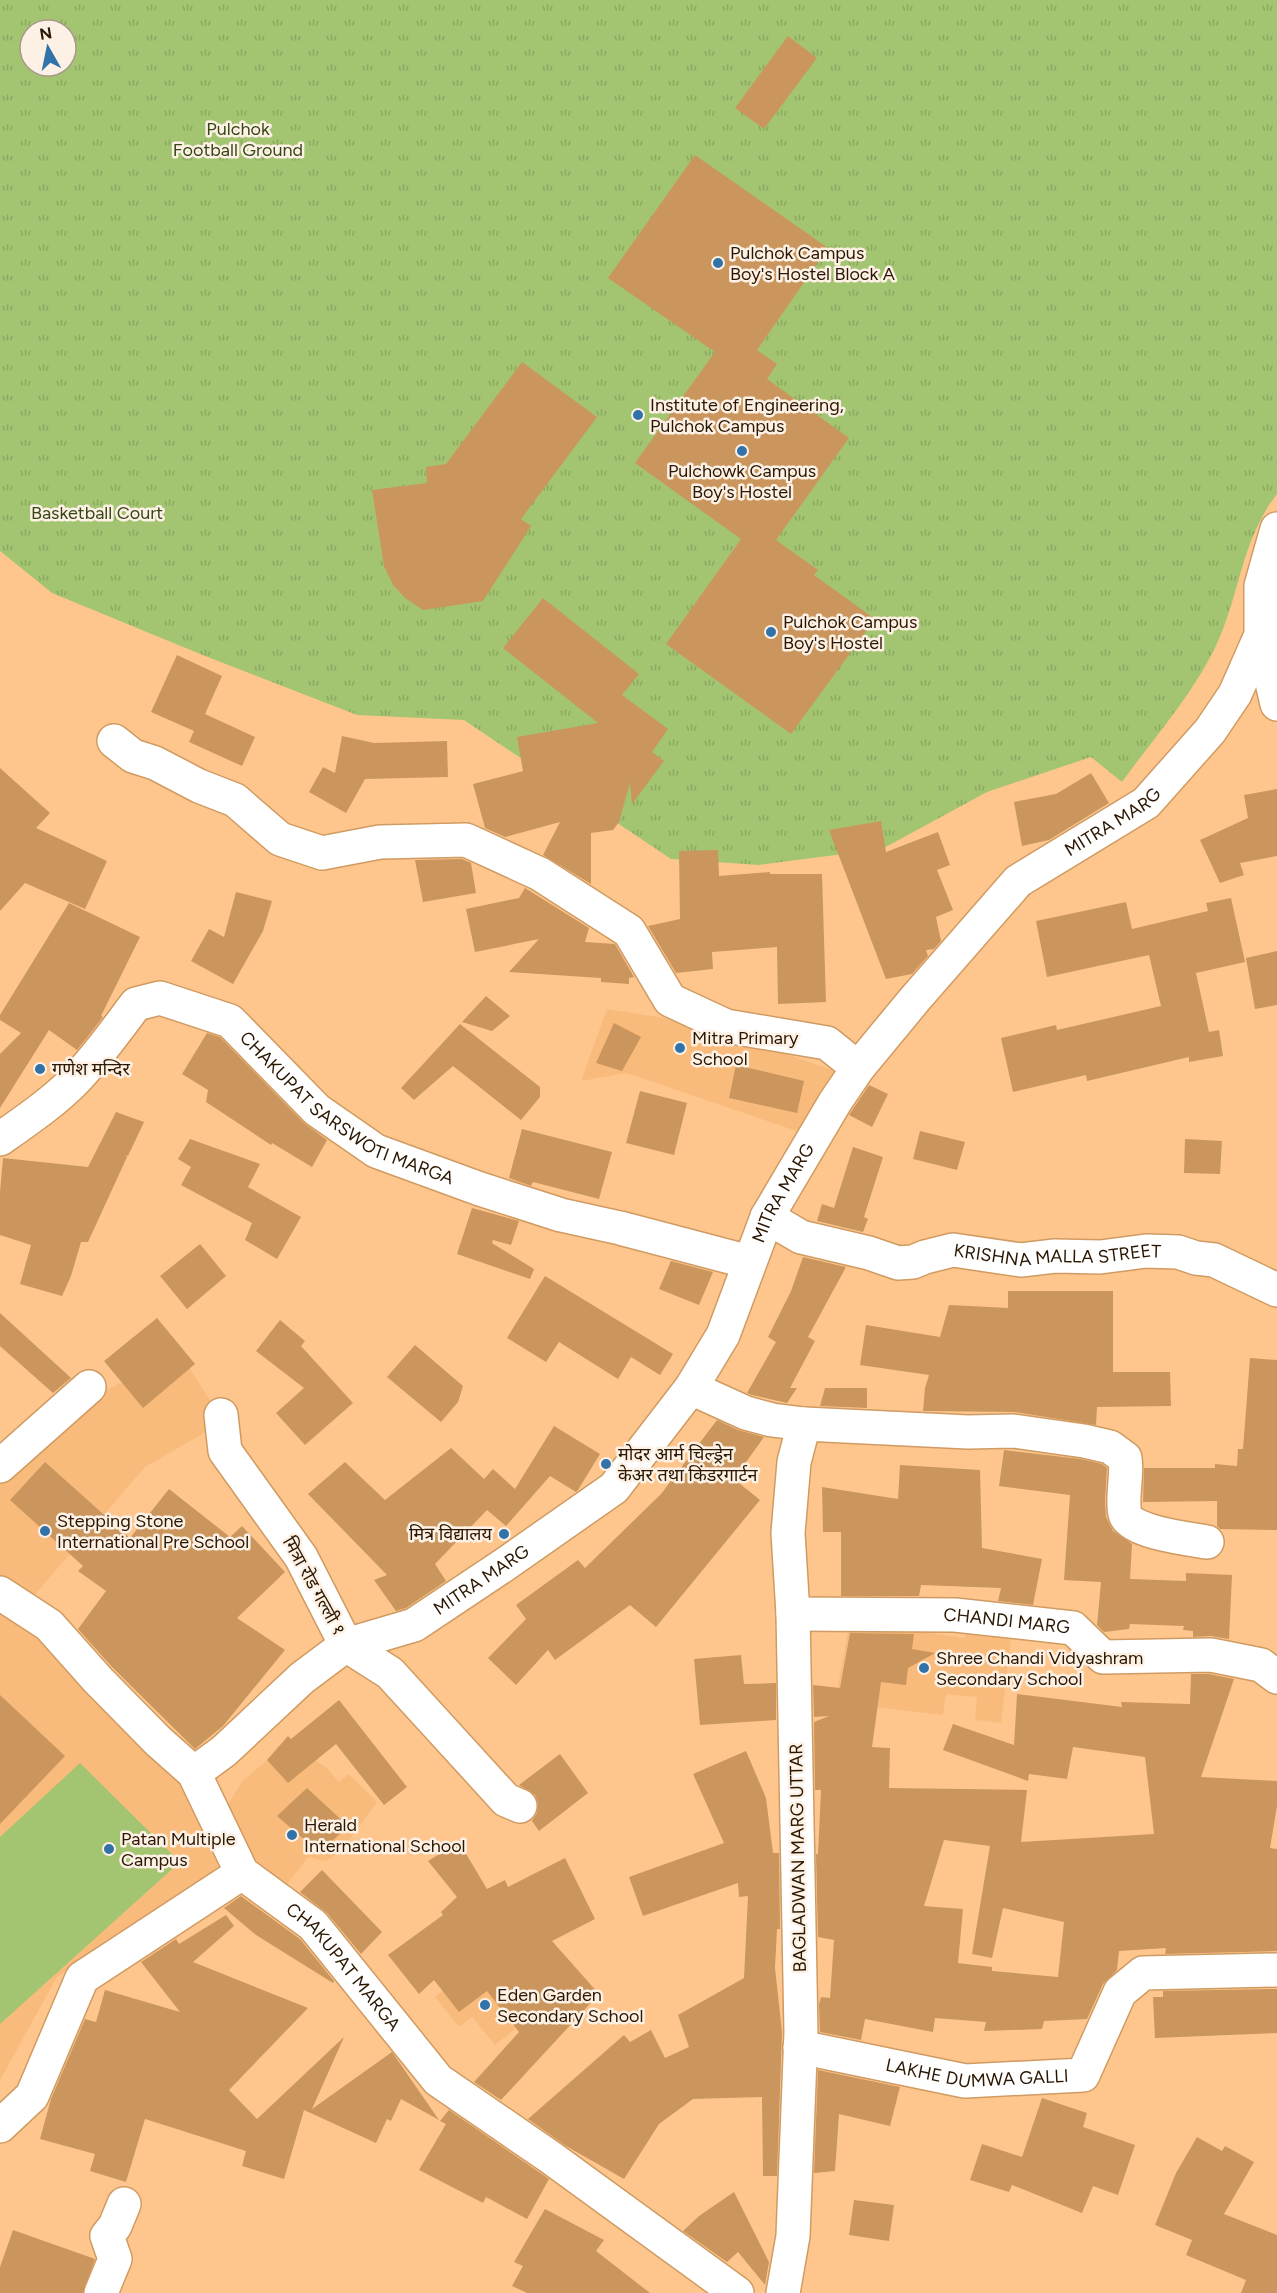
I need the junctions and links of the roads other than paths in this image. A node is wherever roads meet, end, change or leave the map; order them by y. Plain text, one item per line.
1 (1277, 529) edge
2 (1261, 635) junction
3 (1277, 704) edge
4 (114, 741) dead end
5 (858, 1068) junction
6 (0, 1138) edge
7 (767, 1217) junction
8 (749, 1262) junction
9 (1277, 1290) edge
10 (89, 1387) dead end
11 (691, 1388) junction
12 (220, 1415) dead end
13 (804, 1424) junction
14 (0, 1466) edge
15 (1207, 1542) dead end
16 (0, 1593) edge
17 (793, 1614) junction
18 (346, 1645) junction
19 (1277, 1677) edge
20 (194, 1773) junction
21 (520, 1806) dead end
22 (242, 1873) junction
23 (1277, 1970) edge
24 (800, 2047) junction
25 (0, 2126) edge
26 (124, 2204) dead end
27 (101, 2293) edge
28 (737, 2293) edge
29 (783, 2293) edge

1 - 2 street, MITRA MARG
2 - 3 street
2 - 5 street, MITRA MARG
4 - 5 street
5 - 7 street, MITRA MARG
6 - 8 street, CHAKUPAT SARSWOTI MARGA
7 - 8 street, MITRA MARG
7 - 9 street, KRISHNA MALLA STREET
8 - 11 street, MITRA MARG
10 - 14 street
11 - 13 street
11 - 18 street, MITRA MARG
12 - 18 street, मित्रा रोड गल्ली १
13 - 15 street
13 - 17 street, BAGLADWAN MARG UTTAR
16 - 20 street, CHAKUPAT MARGA
17 - 19 street, CHANDI MARG
17 - 24 street, BAGLADWAN MARG UTTAR
18 - 20 street, MITRA MARG
18 - 21 street, मित्रा रोड गल्ली १
20 - 22 street, CHAKUPAT MARGA
22 - 25 street
22 - 28 street, CHAKUPAT MARGA
23 - 24 street, LAKHE DUMWA GALLI
24 - 29 street, BAGLADWAN MARG UTTAR
26 - 27 street

